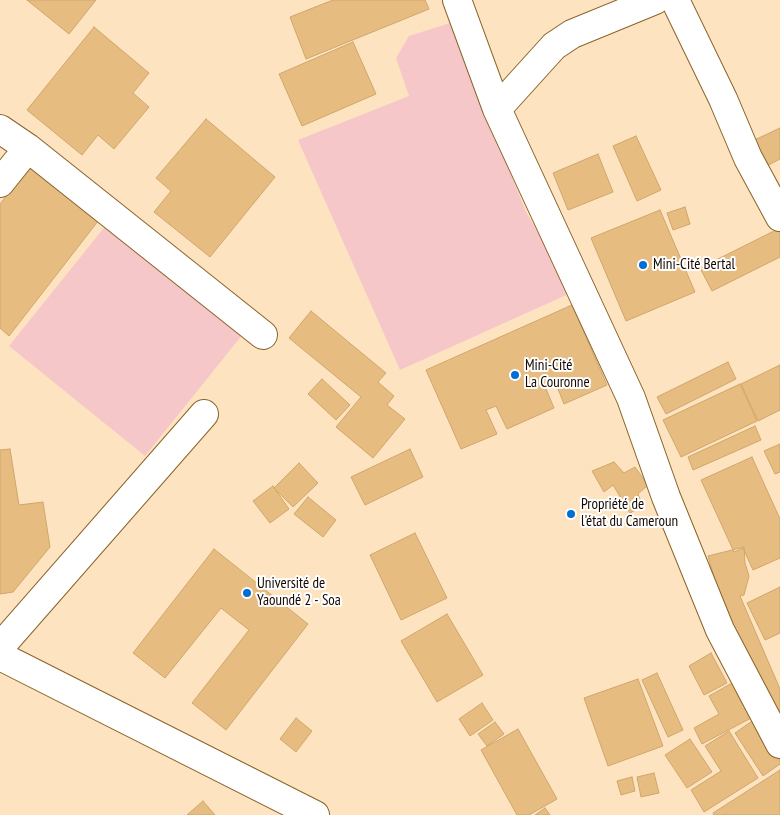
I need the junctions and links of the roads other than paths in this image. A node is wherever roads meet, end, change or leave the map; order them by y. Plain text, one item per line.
1 (456, 0) edge
2 (655, 0) edge
3 (675, 0) edge
4 (497, 109) junction
5 (0, 129) edge
6 (28, 148) junction
7 (0, 183) edge
8 (780, 217) edge
9 (263, 335) dead end
10 (204, 414) dead end
11 (0, 647) edge
12 (0, 656) edge
13 (780, 744) edge
14 (314, 815) edge

1 - 4 street
2 - 4 street
3 - 8 street
4 - 13 street
5 - 6 street
6 - 7 street
6 - 9 street
10 - 11 street
12 - 14 street

